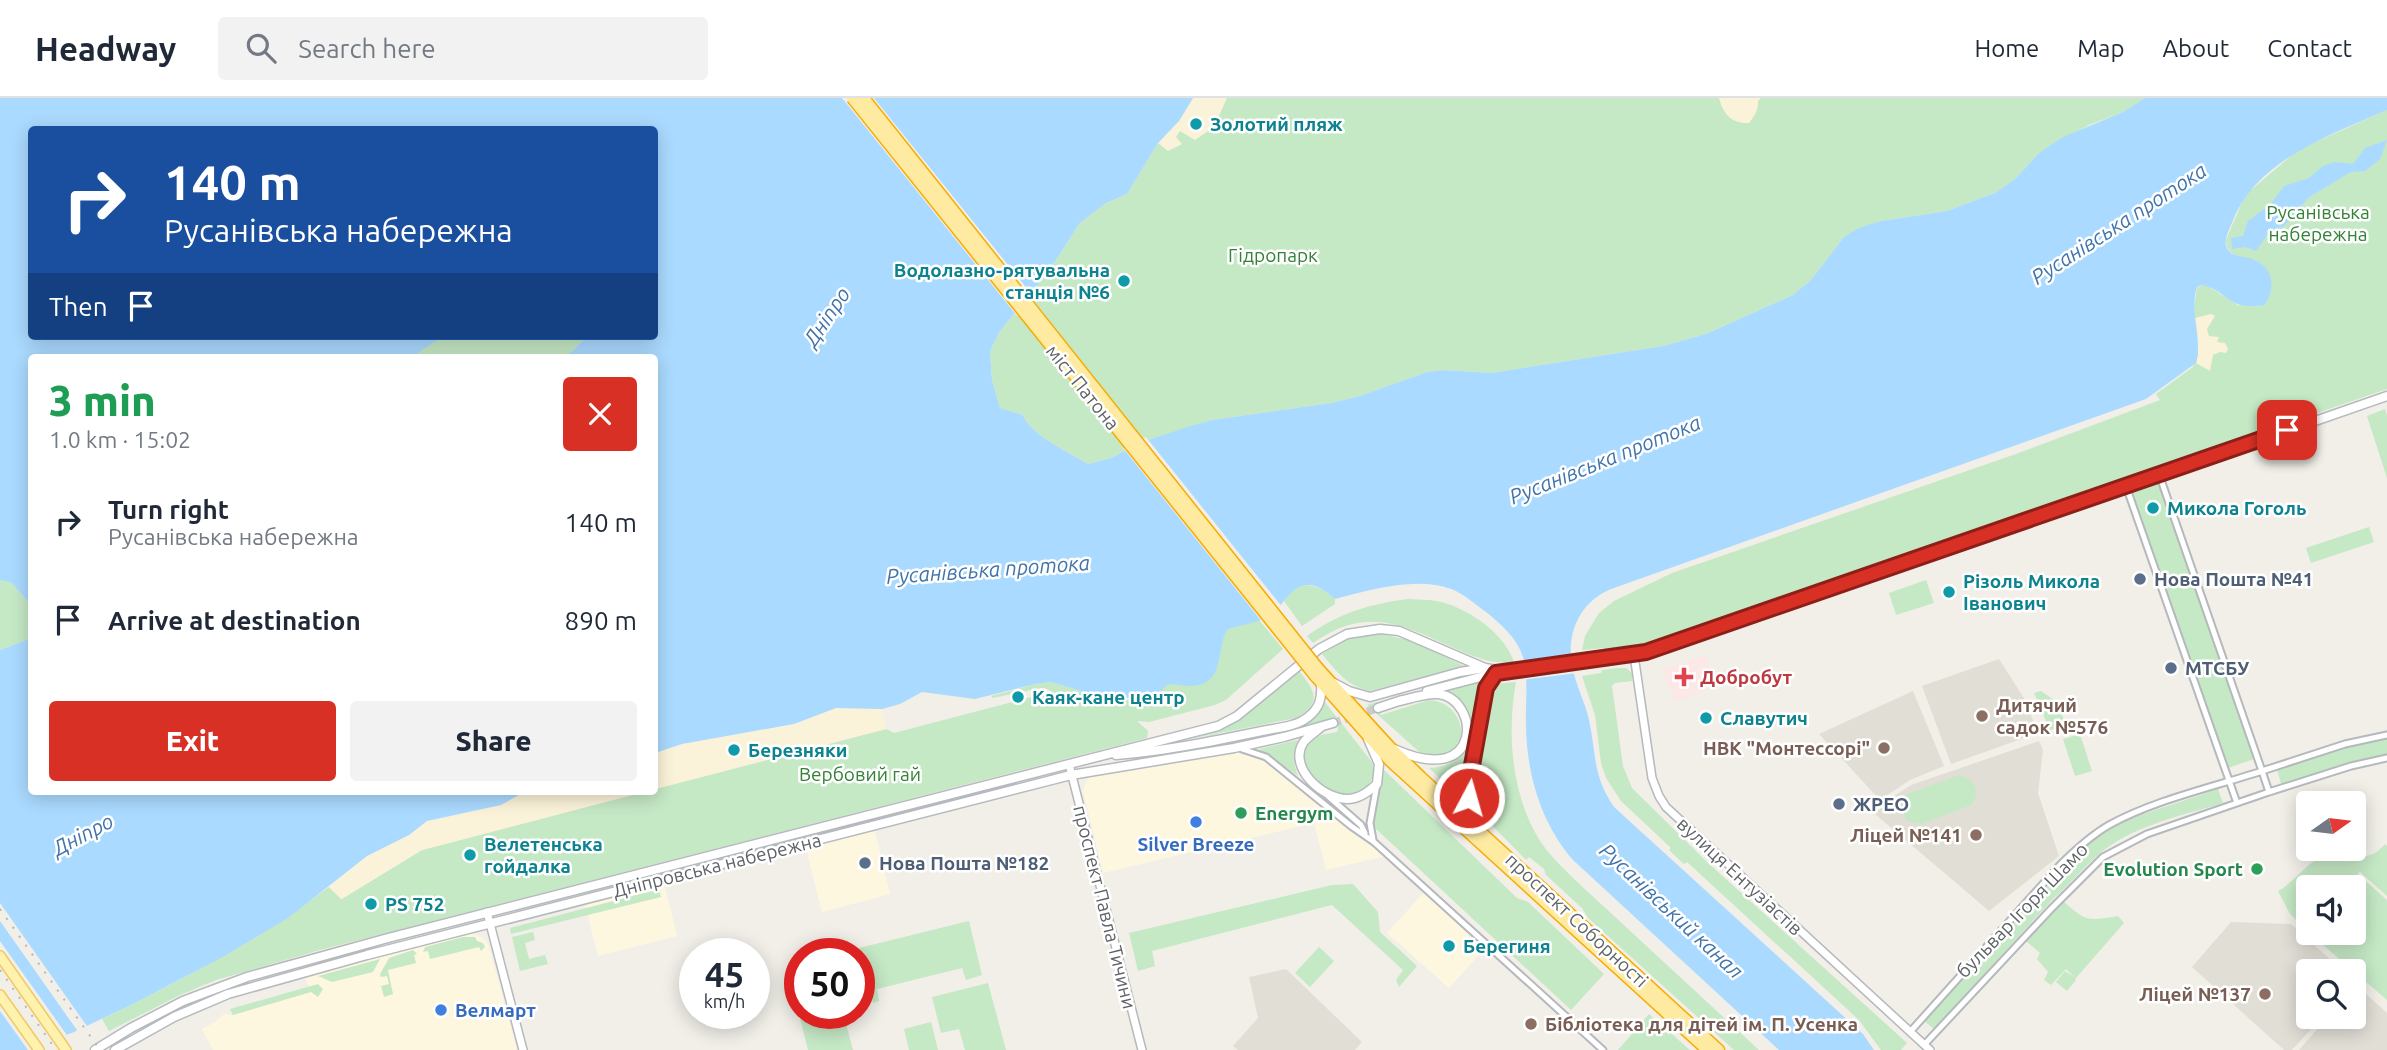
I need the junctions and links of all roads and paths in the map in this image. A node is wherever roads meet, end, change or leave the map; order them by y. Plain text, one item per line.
1 (852, 98) edge
2 (864, 98) edge
3 (2387, 396) edge
4 (2159, 474) junction
5 (2126, 486) junction
6 (1634, 655) junction
7 (1485, 668) junction
8 (1502, 671) junction
9 (1321, 677) junction
10 (1400, 701) junction
11 (1378, 708) tunnel mouth
12 (1333, 723) tunnel mouth
13 (1322, 726) junction
14 (2387, 735) edge
15 (1366, 736) junction
16 (1390, 747) junction
17 (1234, 748) junction
18 (1097, 757) junction
19 (2387, 758) edge
20 (1069, 764) junction
21 (2262, 771) junction
22 (1072, 775) junction
23 (2230, 782) junction
24 (1377, 785) junction
25 (2269, 792) junction
26 (1325, 793) junction
27 (2236, 803) junction
28 (1480, 831) junction
29 (1367, 836) junction
30 (1374, 842) junction
31 (487, 912) junction
32 (490, 923) junction
33 (0, 956) edge
34 (0, 995) edge
35 (1910, 1032) junction
36 (1927, 1047) edge
37 (39, 1050) edge
38 (66, 1050) edge
39 (94, 1050) edge
40 (115, 1050) edge
41 (523, 1050) edge
42 (1142, 1050) edge
43 (1603, 1050) edge
44 (1707, 1050) edge
45 (1719, 1050) edge

1 - 9 highway, міст Патона, bridge
2 - 9 highway, міст Патона, bridge
3 - 4 main road
4 - 5 main road
4 - 21 street
5 - 6 main road
5 - 23 street
6 - 8 main road
6 - 35 street, вулиця Ентузіастів
7 - 8 main road
7 - 9 main road
7 - 18 main road, Дніпровська набережна
8 - 10 main road
8 - 28 main road
9 - 15 highway, проспект Соборності
9 - 16 highway, проспект Соборності
9 - 18 main road, Дніпровська набережна
10 - 11 main road
10 - 16 main road
12 - 13 main road, Дніпровська набережна
13 - 17 main road, Дніпровська набережна
13 - 26 main road
14 - 21 street
15 - 24 main road
15 - 44 highway, проспект Соборності
16 - 28 highway, проспект Соборності
17 - 22 main road, Дніпровська набережна
17 - 29 street
18 - 20 main road, Дніпровська набережна
19 - 25 street
20 - 22 street, проспект Павла Тичини
20 - 31 main road, Дніпровська набережна
21 - 23 street, бульвар Ігоря Шамо
21 - 25 street
22 - 32 main road, Дніпровська набережна
22 - 42 street, проспект Павла Тичини
23 - 27 street
23 - 35 street, бульвар Ігоря Шамо
24 - 26 main road
24 - 30 street
25 - 27 street, бульвар Ігоря Шамо
26 - 29 street
27 - 36 street, бульвар Ігоря Шамо
28 - 45 highway, проспект Соборності
29 - 30 street
30 - 43 street
31 - 32 street
31 - 39 main road, Дніпровська набережна
32 - 40 main road, Дніпровська набережна
32 - 41 street
33 - 38 main road
34 - 37 main road
35 - 36 street, вулиця Ентузіастів

